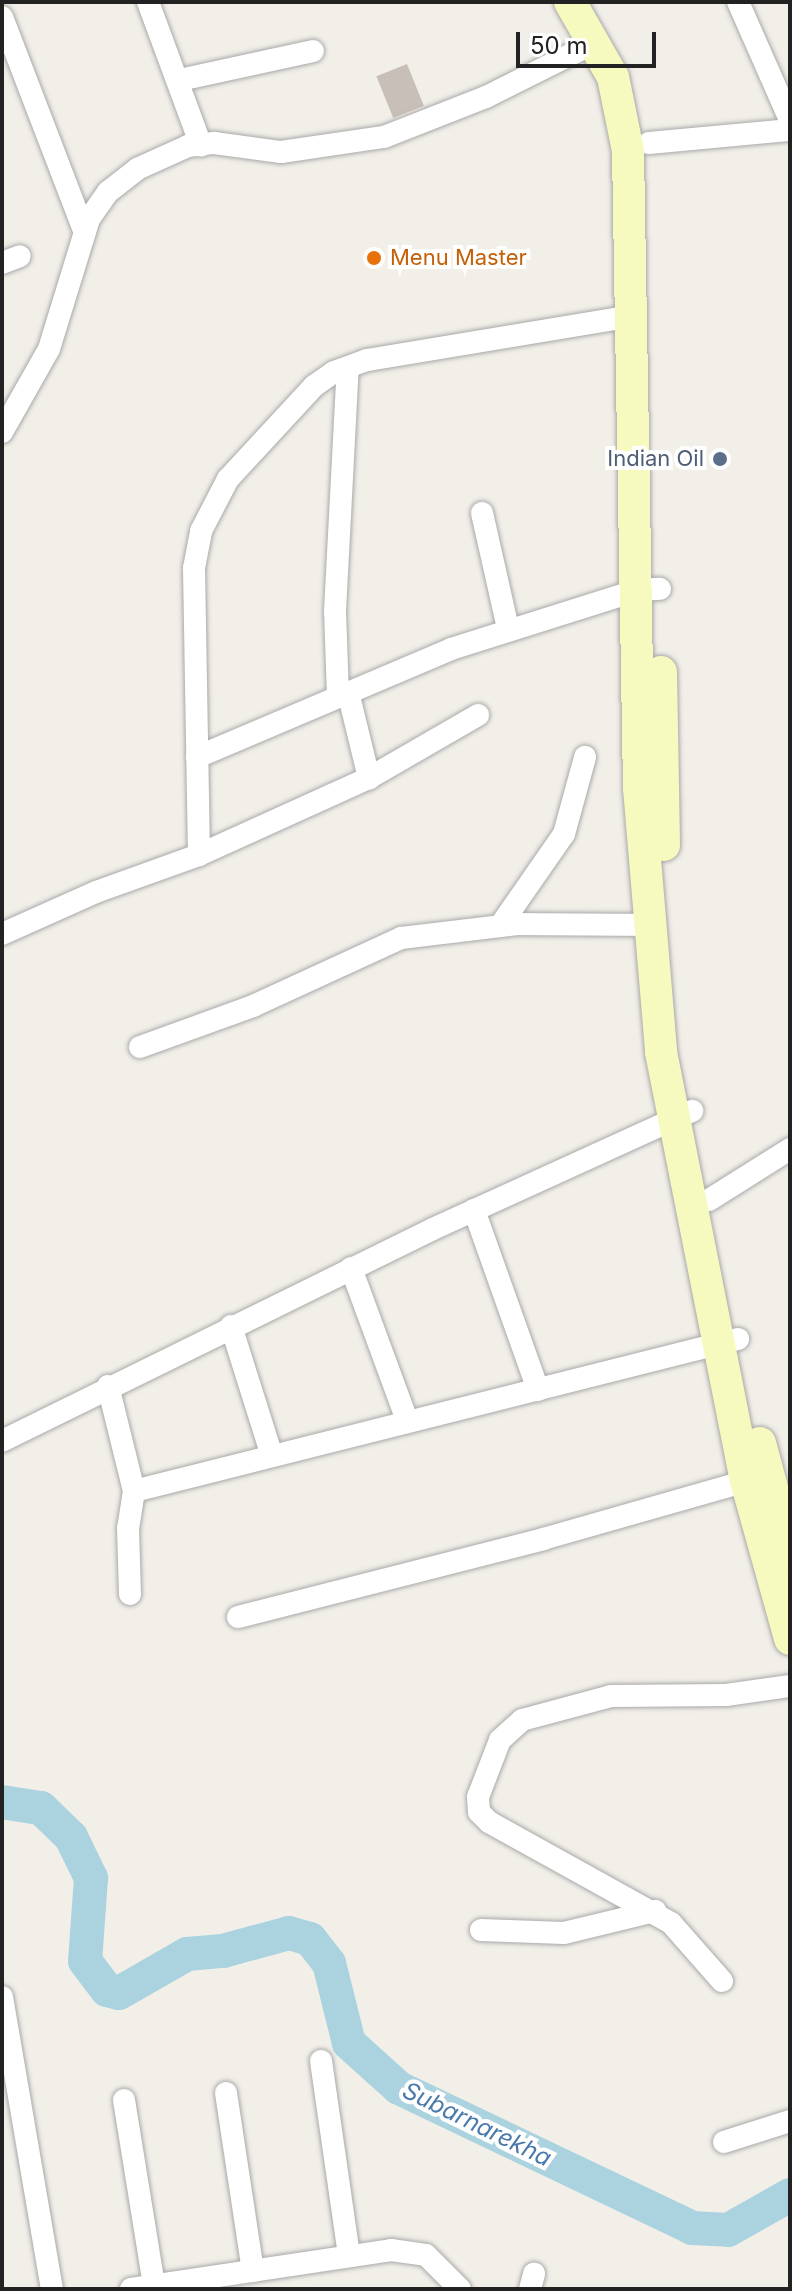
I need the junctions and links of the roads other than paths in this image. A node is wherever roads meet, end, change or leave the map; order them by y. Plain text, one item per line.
1 (148, 2) edge
2 (570, 2) edge
3 (592, 2) edge
4 (738, 2) edge
5 (2, 17) edge
6 (596, 42) junction
7 (313, 51) dead end
8 (180, 80) junction
9 (790, 120) edge
10 (790, 130) edge
11 (649, 143) junction
12 (201, 145) junction
13 (85, 233) junction
14 (634, 316) junction
15 (348, 367) junction
16 (645, 380) junction
17 (2, 432) edge
18 (482, 513) dead end
19 (649, 590) junction
20 (508, 628) junction
21 (343, 694) junction
22 (478, 715) dead end
23 (197, 757) junction
24 (585, 757) dead end
25 (369, 778) junction
26 (199, 855) junction
27 (648, 925) junction
28 (500, 926) junction
29 (2, 934) edge
30 (140, 1047) dead end
31 (682, 1115) junction
32 (790, 1149) edge
33 (709, 1200) junction
34 (474, 1210) junction
35 (351, 1268) junction
36 (231, 1326) junction
37 (727, 1342) junction
38 (108, 1386) junction
39 (538, 1390) junction
40 (407, 1420) junction
41 (2, 1441) edge
42 (271, 1453) junction
43 (746, 1481) junction
44 (134, 1491) junction
45 (790, 1555) edge
46 (130, 1594) dead end
47 (238, 1617) dead end
48 (790, 1639) edge
49 (790, 1686) edge
50 (655, 1911) junction
51 (481, 1930) dead end
52 (722, 1981) dead end
53 (2, 1997) edge
54 (321, 2061) dead end
55 (226, 2093) dead end
56 (124, 2100) dead end
57 (790, 2121) edge
58 (724, 2142) dead end
59 (349, 2256) junction
60 (253, 2271) junction
61 (154, 2285) junction
62 (52, 2289) edge
63 (131, 2289) edge
64 (460, 2289) edge

1 - 8 street
2 - 6 main road
3 - 11 main road
4 - 9 street
5 - 13 street
6 - 12 street
6 - 14 main road
7 - 8 street
8 - 12 street
10 - 11 street
11 - 16 main road
12 - 13 street
13 - 17 street
14 - 15 street
14 - 16 main road
15 - 21 street
15 - 23 street
16 - 19 main road
18 - 20 street
19 - 20 street
19 - 27 main road
19 - 31 main road
20 - 21 street
21 - 23 street
21 - 25 street
22 - 25 street
23 - 26 street
24 - 28 street
25 - 26 street
26 - 29 street
27 - 28 street
27 - 31 main road
28 - 30 street
31 - 33 main road
31 - 34 street
31 - 37 main road
32 - 33 street
33 - 37 main road
34 - 35 street
34 - 39 street
35 - 36 street
35 - 40 street
36 - 38 street
36 - 42 street
37 - 39 street
37 - 43 main road
37 - 45 main road
38 - 41 street
38 - 44 street
39 - 40 street
40 - 42 street
42 - 44 street
43 - 47 street
43 - 48 main road
44 - 46 street
49 - 50 street
50 - 51 street
50 - 52 street
53 - 62 street
54 - 59 street
55 - 60 street
56 - 61 street
57 - 58 street
59 - 60 street
59 - 64 street
60 - 61 street
61 - 63 street

